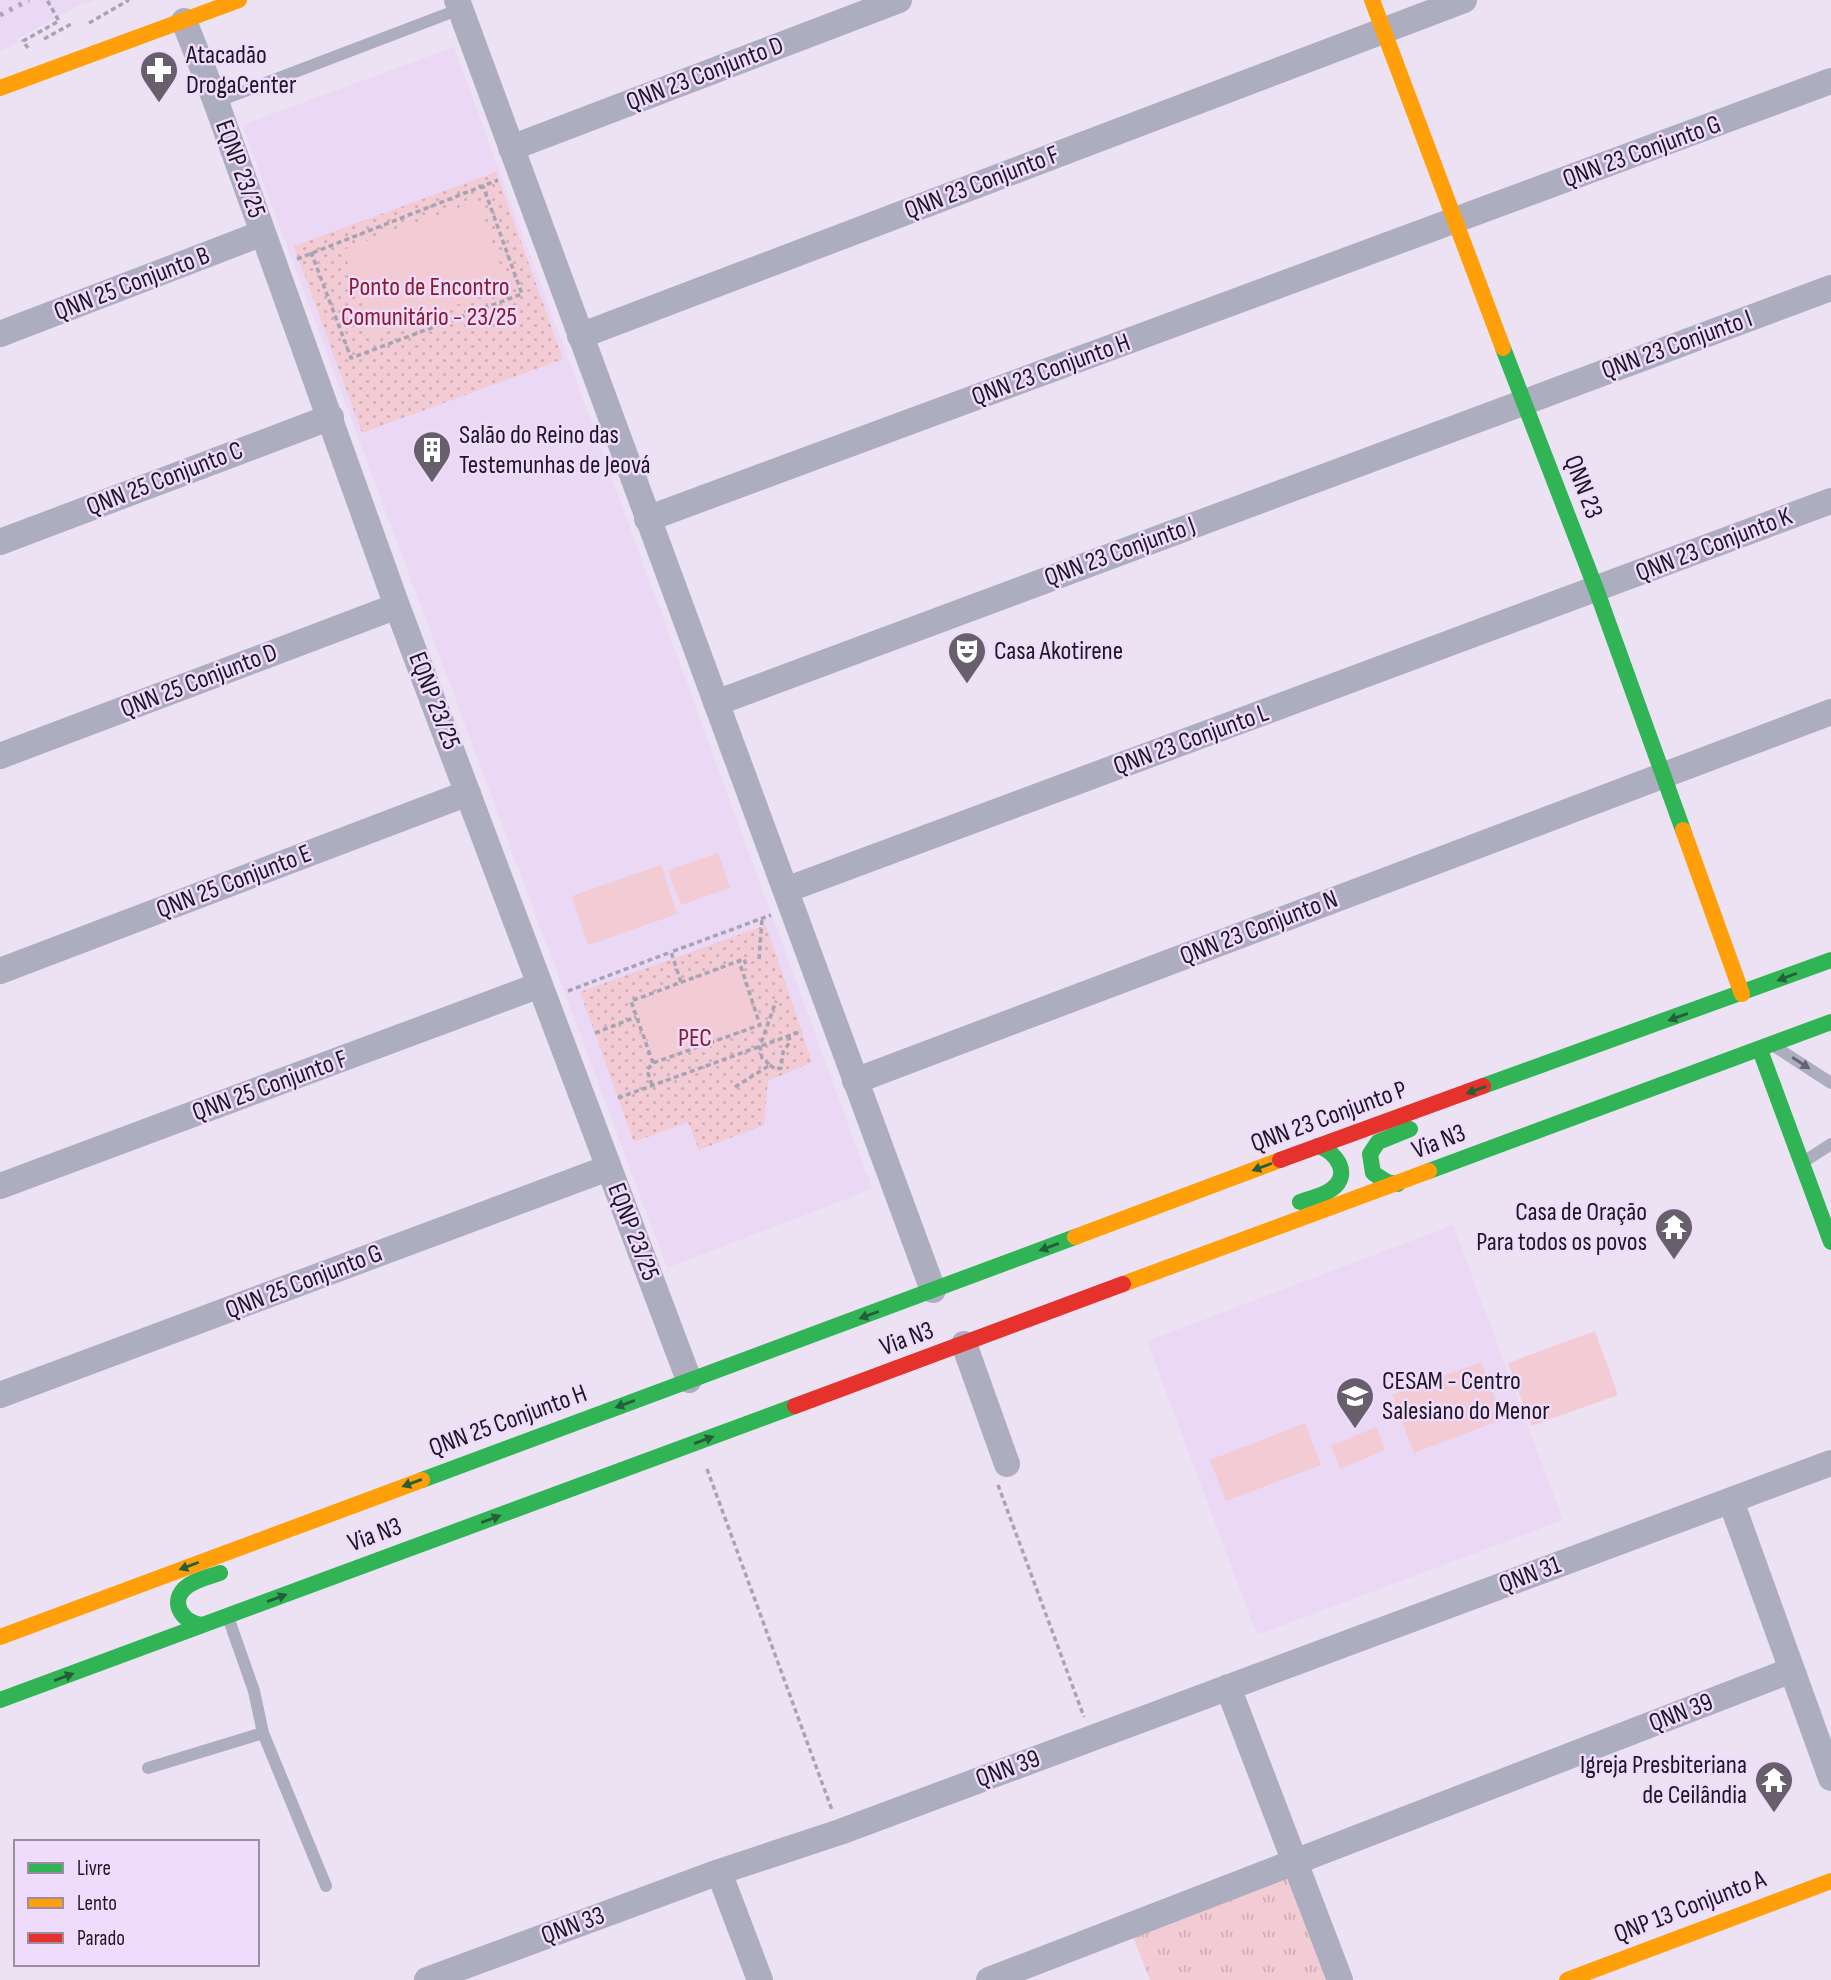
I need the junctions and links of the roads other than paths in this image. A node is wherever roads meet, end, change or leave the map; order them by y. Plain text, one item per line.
1 (239, 0) edge
2 (900, 0) edge
3 (1372, 0) edge
4 (1464, 0) edge
5 (458, 5) edge
6 (184, 20) junction
7 (1383, 30) junction
8 (1831, 81) edge
9 (0, 88) edge
10 (216, 102) junction
11 (516, 160) junction
12 (1454, 222) junction
13 (264, 233) junction
14 (1831, 288) edge
15 (0, 334) edge
16 (580, 336) junction
17 (1523, 402) junction
18 (331, 417) junction
19 (1831, 501) edge
20 (648, 519) junction
21 (0, 542) edge
22 (1597, 589) junction
23 (397, 606) junction
24 (716, 703) junction
25 (1831, 712) edge
26 (0, 756) edge
27 (1663, 776) junction
28 (468, 793) junction
29 (786, 890) junction
30 (1831, 960) edge
31 (0, 971) edge
32 (552, 988) junction
33 (1742, 994) junction
34 (1831, 1022) edge
35 (1610, 1042) junction
36 (1765, 1047) junction
37 (855, 1081) junction
38 (1831, 1083) edge
39 (1831, 1144) edge
40 (1318, 1146) junction
41 (1802, 1164) junction
42 (608, 1168) junction
43 (1398, 1184) junction
44 (0, 1186) edge
45 (1282, 1208) dead end
46 (1222, 1230) dead end
47 (1831, 1242) edge
48 (1139, 1279) junction
49 (933, 1290) junction
50 (964, 1344) junction
51 (689, 1380) junction
52 (0, 1395) edge
53 (1831, 1463) edge
54 (1007, 1464) road end
55 (1731, 1501) junction
56 (345, 1507) junction
57 (267, 1555) dead end
58 (229, 1570) dead end
59 (117, 1593) junction
60 (140, 1600) dead end
61 (228, 1616) junction
62 (202, 1625) junction
63 (134, 1634) dead end
64 (0, 1637) edge
65 (1792, 1670) junction
66 (0, 1683) edge
67 (1228, 1687) junction
68 (0, 1700) edge
69 (263, 1733) junction
70 (148, 1768) dead end
71 (1831, 1777) edge
72 (1297, 1863) junction
73 (719, 1872) junction
74 (1831, 1881) edge
75 (326, 1886) dead end
76 (427, 1980) edge
77 (760, 1980) edge
78 (989, 1980) edge
79 (1340, 1980) edge
80 (1567, 1980) edge

1 - 6 main road
2 - 11 street, QNN 23 Conjunto D
3 - 7 main road, QNN 23
4 - 7 street, QNN 23 Conjunto F
5 - 10 lane
5 - 11 street
6 - 9 main road
6 - 10 street, EQNP 23/25
7 - 12 main road, QNN 23
7 - 16 street, QNN 23 Conjunto F
8 - 12 street, QNN 23 Conjunto G
10 - 13 street, EQNP 23/25
11 - 16 street
12 - 17 main road, QNN 23
12 - 20 street, QNN 23 Conjunto H
13 - 15 street, QNN 25 Conjunto B
13 - 18 street, EQNP 23/25
14 - 17 street, QNN 23 Conjunto I
16 - 20 street
17 - 22 main road, QNN 23
17 - 24 street, QNN 23 Conjunto J
18 - 21 street, QNN 25 Conjunto C
18 - 23 street, EQNP 23/25
19 - 22 street, QNN 23 Conjunto K
20 - 24 street
22 - 27 main road, QNN 23
22 - 29 street, QNN 23 Conjunto L
23 - 26 street, QNN 25 Conjunto D
23 - 28 street, EQNP 23/25
24 - 29 street
25 - 27 street, QNN 23 Conjunto N
27 - 33 main road, QNN 23
27 - 37 street, QNN 23 Conjunto N
28 - 31 street, QNN 25 Conjunto E
28 - 32 street, EQNP 23/25
29 - 37 street
30 -> 33 main road, QNN 23 Conjunto P
32 - 42 street, EQNP 23/25
32 - 44 street, QNN 25 Conjunto F
33 -> 35 main road, QNN 23 Conjunto P
34 - 36 main road, Via N3
35 -> 40 main road, QNN 23 Conjunto P
35 - 43 main road
36 -> 38 lane
36 - 41 main road
36 - 43 main road, Via N3
37 - 49 street
39 - 41 lane
40 - 45 main road
40 -> 49 main road, QNN 23 Conjunto P
41 - 47 main road
42 - 51 street, EQNP 23/25
42 - 52 street, QNN 25 Conjunto G
43 - 48 main road, Via N3
46 - 48 main road
48 - 50 main road, Via N3
49 -> 51 main road, Via N3
50 - 54 street
61 -> 50 main road, Via N3
51 -> 56 main road, QNN 25 Conjunto H
53 - 55 street, QNN 31
55 - 65 street
55 - 67 street, QNN 31
56 - 57 main road
56 -> 59 main road, Via N3
58 - 62 main road
59 - 60 main road
59 - 64 main road, Via N3
61 - 62 main road, Via N3
61 - 69 lane
68 -> 62 main road, Via N3
63 - 66 main road
65 - 71 street
65 - 72 street, QNN 39
67 - 72 street
67 - 73 street, QNN 39
69 - 70 lane
69 - 75 lane
72 - 78 street, QNN 39
72 - 79 street
73 - 76 street, QNN 33
73 - 77 street
74 - 80 main road, QNP 13 Conjunto A

